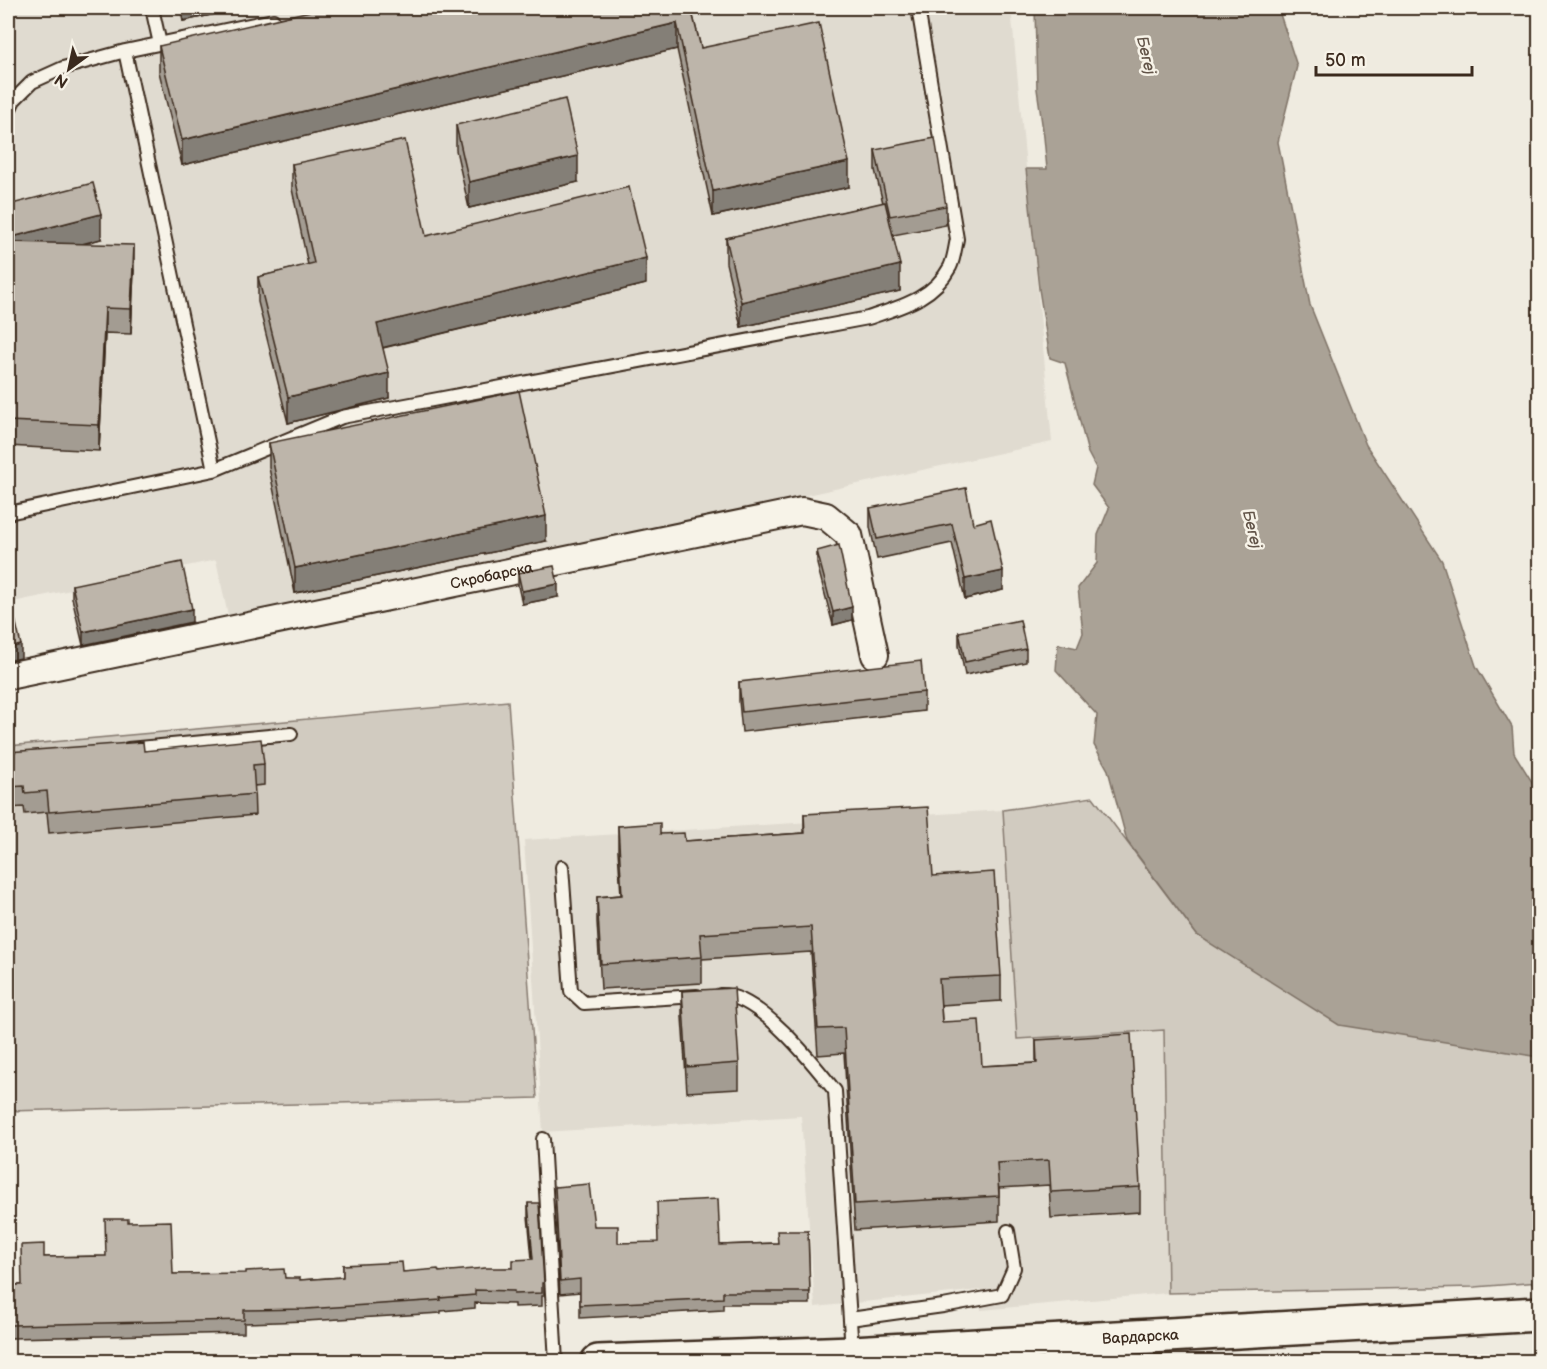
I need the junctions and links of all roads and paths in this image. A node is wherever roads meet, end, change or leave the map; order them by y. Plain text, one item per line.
1 (152, 8) edge
2 (918, 8) edge
3 (284, 17) edge
4 (160, 44) junction
5 (125, 51) junction
6 (8, 113) edge
7 (214, 470) junction
8 (8, 513) edge
9 (875, 655) dead end
10 (8, 676) edge
11 (291, 734) dead end
12 (115, 750) edge
13 (562, 867) dead end
14 (543, 1140) dead end
15 (1008, 1231) dead end
16 (1539, 1314) edge
17 (850, 1319) junction
18 (852, 1353) junction
19 (556, 1362) edge
20 (598, 1362) edge

1 - 4 lane
2 - 7 lane
3 - 4 lane
4 - 5 lane
5 - 6 lane
5 - 7 lane
7 - 8 lane
9 - 10 street, Скробарска
11 - 12 lane
13 - 17 lane
14 - 19 lane
15 - 17 lane
16 - 18 street, Вардарска
17 - 18 lane
18 - 20 street, Вардарска

